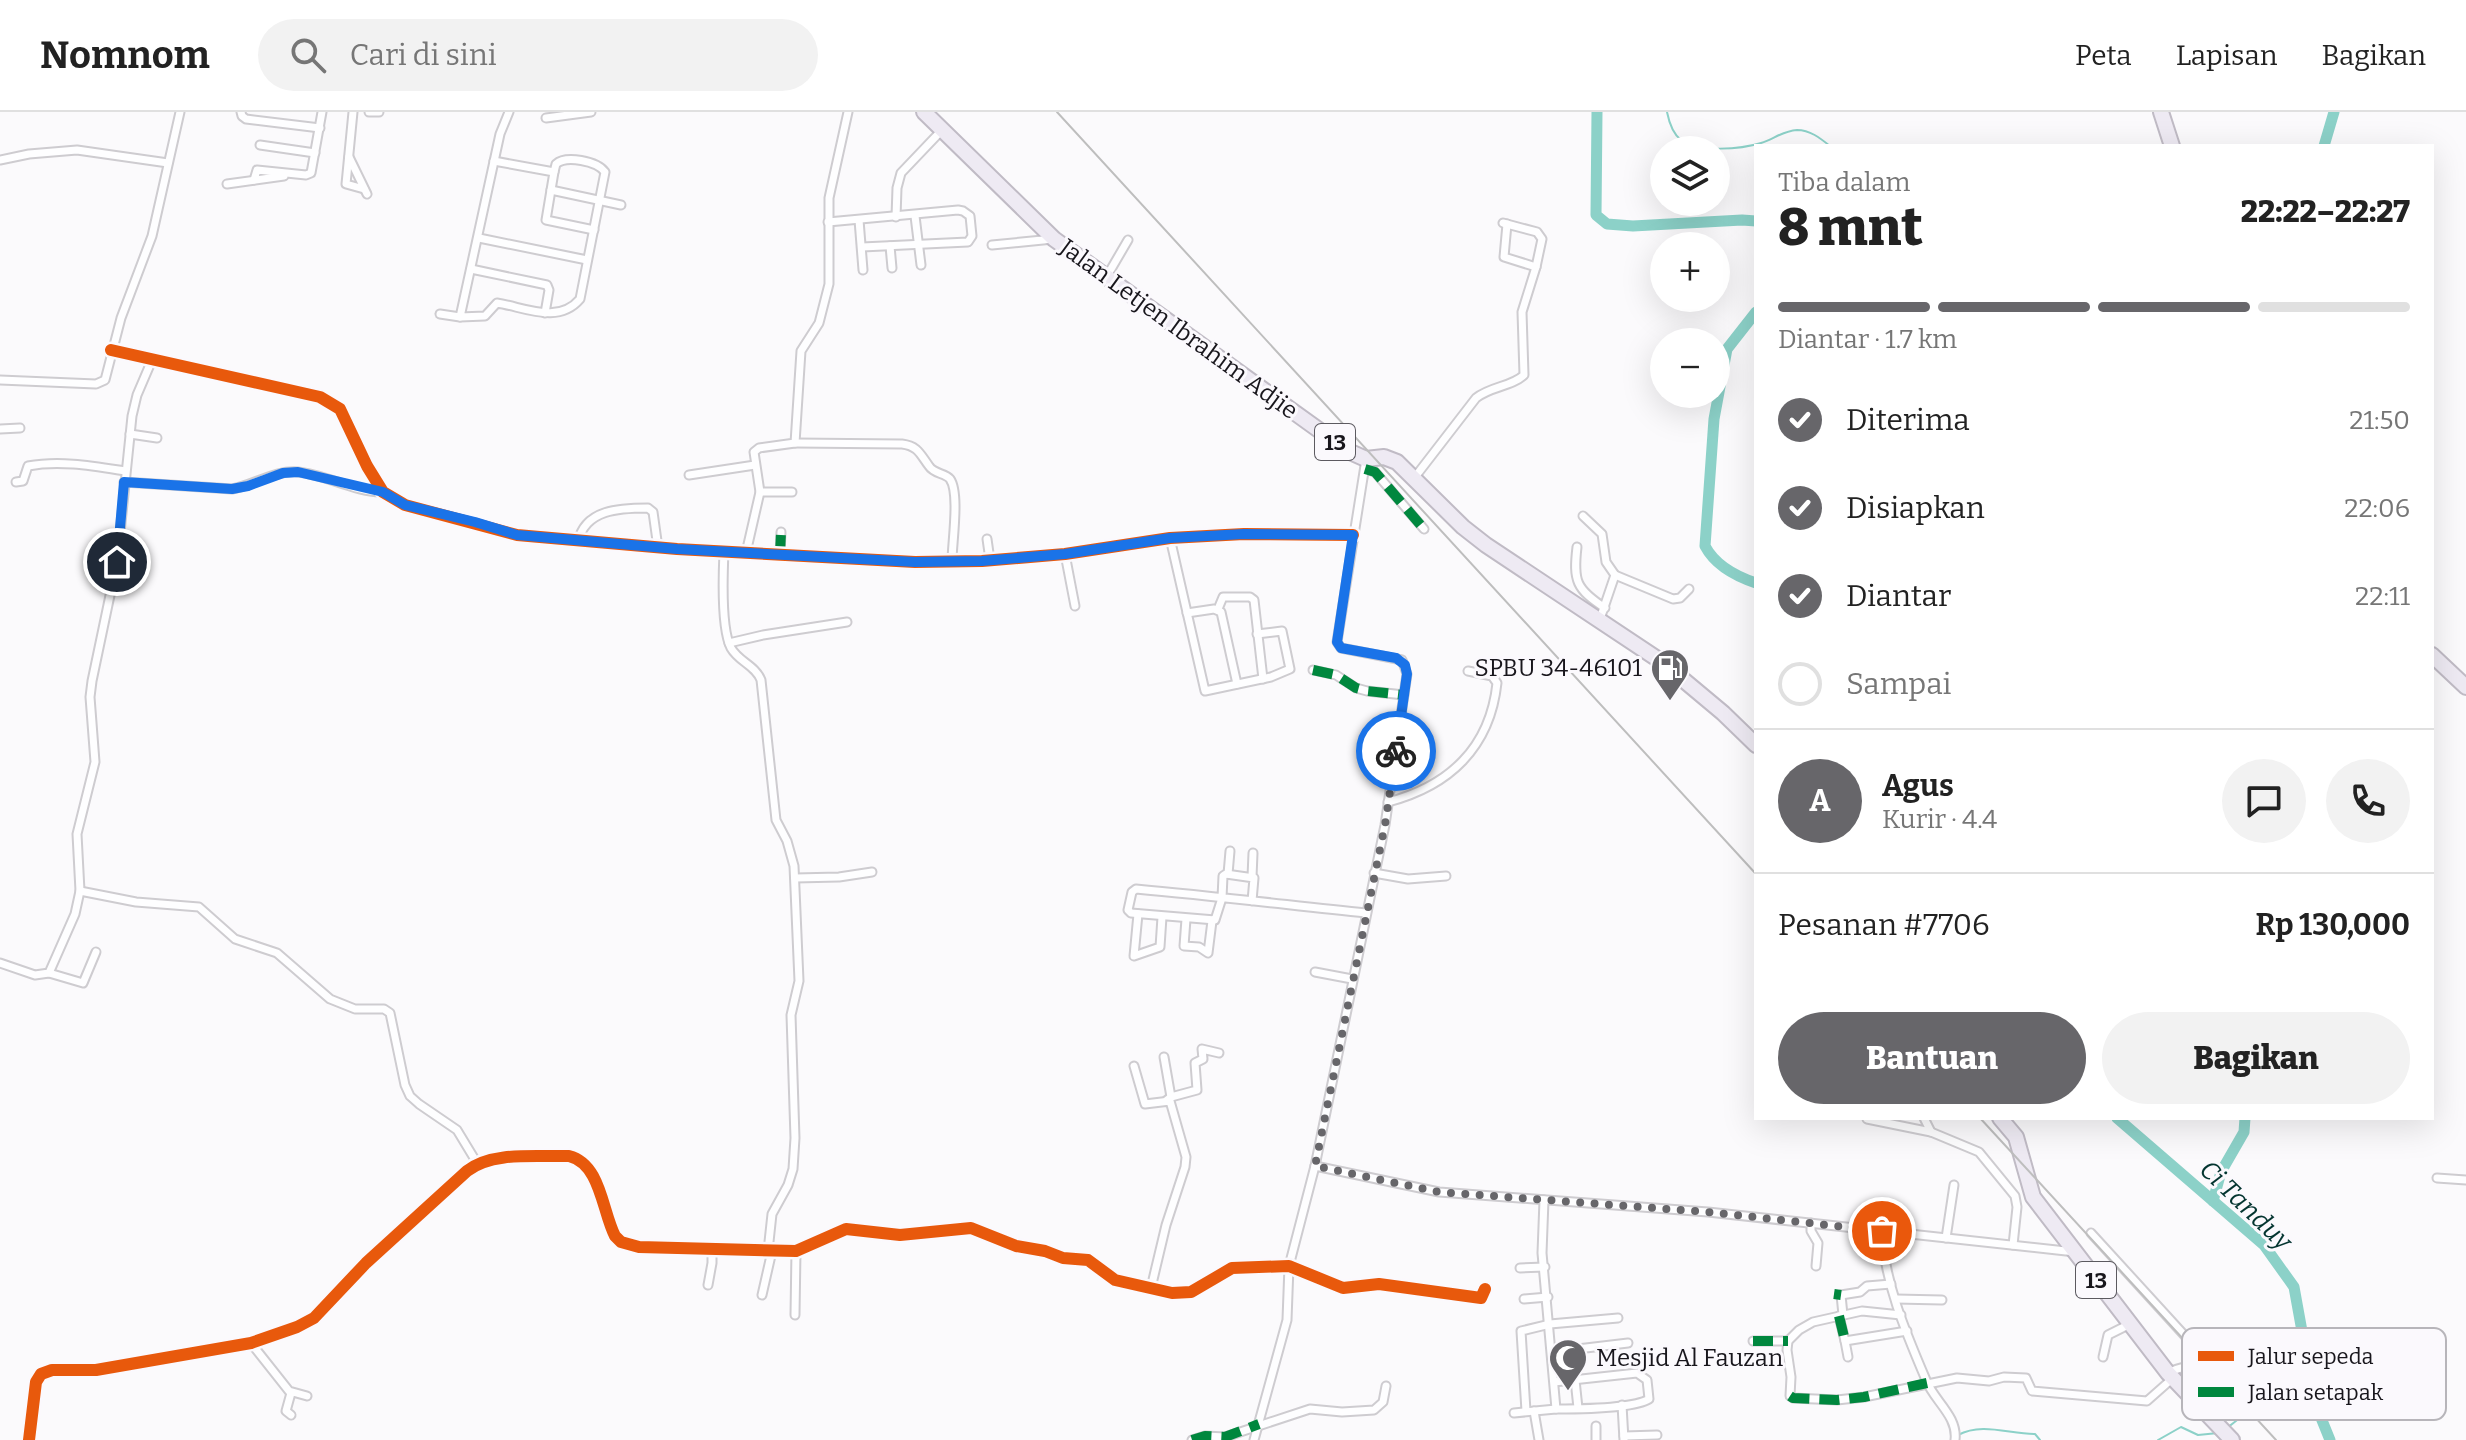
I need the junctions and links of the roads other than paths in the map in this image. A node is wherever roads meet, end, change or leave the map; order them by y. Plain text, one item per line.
1 (180, 112) edge
2 (241, 112) edge
3 (322, 112) edge
4 (353, 112) edge
5 (369, 112) edge
6 (379, 112) edge
7 (509, 112) edge
8 (591, 112) edge
9 (848, 112) edge
10 (924, 112) edge
11 (2161, 112) edge
12 (546, 118) dead end
13 (320, 128) junction
14 (942, 130) junction
15 (2171, 144) edge
16 (260, 145) dead end
17 (315, 153) junction
18 (348, 155) junction
19 (0, 160) edge
20 (494, 161) junction
21 (168, 163) junction
22 (554, 172) junction
23 (227, 184) dead end
24 (551, 190) junction
25 (600, 200) junction
26 (621, 205) dead end
27 (915, 216) junction
28 (896, 217) junction
29 (859, 220) junction
30 (828, 222) junction
31 (594, 230) junction
32 (479, 238) junction
33 (1053, 239) junction
34 (1128, 240) dead end
35 (920, 244) junction
36 (992, 245) dead end
37 (890, 246) junction
38 (862, 247) junction
39 (587, 260) junction
40 (921, 265) dead end
41 (1536, 267) junction
42 (892, 268) dead end
43 (471, 269) junction
44 (863, 270) dead end
45 (1106, 278) junction
46 (545, 313) junction
47 (440, 314) dead end
48 (460, 317) junction
49 (111, 350) junction
50 (152, 360) junction
51 (0, 380) edge
52 (20, 428) dead end
53 (0, 429) edge
54 (130, 434) junction
55 (157, 438) dead end
56 (795, 443) junction
57 (1366, 464) junction
58 (755, 465) junction
59 (125, 471) junction
60 (689, 475) dead end
61 (1415, 477) junction
62 (16, 482) dead end
63 (124, 482) junction
64 (383, 492) junction
65 (760, 492) junction
66 (792, 492) dead end
67 (1583, 516) dead end
68 (1424, 529) dead end
69 (781, 532) dead end
70 (1353, 535) junction
71 (1170, 538) junction
72 (987, 539) dead end
73 (578, 542) junction
74 (1577, 547) dead end
75 (658, 548) junction
76 (724, 552) junction
77 (746, 553) junction
78 (1065, 554) junction
79 (780, 555) junction
80 (990, 560) junction
81 (952, 561) junction
82 (1615, 575) junction
83 (1689, 589) dead end
84 (1075, 606) dead end
85 (1218, 609) junction
86 (1187, 613) junction
87 (1602, 614) junction
88 (847, 622) dead end
89 (1257, 634) junction
90 (729, 643) junction
91 (2434, 657) edge
92 (1313, 670) dead end
93 (1468, 671) dead end
94 (1263, 679) junction
95 (1237, 684) junction
96 (2466, 687) edge
97 (1404, 695) junction
98 (1754, 743) edge
99 (1388, 802) junction
100 (1230, 851) dead end
101 (1253, 853) dead end
102 (872, 872) dead end
103 (1374, 873) junction
104 (1228, 874) junction
105 (1446, 876) dead end
106 (1252, 877) junction
107 (795, 878) junction
108 (80, 891) junction
109 (1222, 898) junction
110 (1252, 901) junction
111 (1366, 913) junction
112 (1138, 914) junction
113 (1162, 917) junction
114 (1186, 919) junction
115 (1212, 921) junction
116 (96, 952) dead end
117 (0, 963) edge
118 (1315, 972) dead end
119 (49, 973) junction
120 (1352, 979) junction
121 (1219, 1053) dead end
122 (1164, 1057) dead end
123 (1134, 1066) dead end
124 (1169, 1098) junction
125 (1872, 1120) edge
126 (1925, 1120) edge
127 (2002, 1120) edge
128 (1931, 1132) junction
129 (477, 1163) junction
130 (1315, 1166) junction
131 (2437, 1178) dead end
132 (2466, 1180) edge
133 (1954, 1185) dead end
134 (1544, 1200) junction
135 (1811, 1223) junction
136 (1882, 1231) junction
137 (2091, 1233) dead end
138 (1946, 1238) junction
139 (2013, 1245) junction
140 (712, 1250) junction
141 (770, 1251) junction
142 (796, 1251) junction
143 (2075, 1253) junction
144 (1289, 1266) junction
145 (1816, 1266) dead end
146 (1545, 1267) junction
147 (1520, 1268) dead end
148 (1891, 1284) junction
149 (708, 1285) dead end
150 (1151, 1288) junction
151 (1485, 1293) dead end
152 (762, 1295) dead end
153 (1548, 1297) junction
154 (1524, 1299) dead end
155 (1896, 1299) junction
156 (1942, 1300) dead end
157 (795, 1315) dead end
158 (1841, 1315) junction
159 (1901, 1315) junction
160 (1618, 1318) dead end
161 (1550, 1324) junction
162 (2130, 1324) junction
163 (2183, 1328) edge
164 (1907, 1331) junction
165 (1753, 1341) dead end
166 (1788, 1341) junction
167 (1845, 1341) junction
168 (251, 1343) junction
169 (1628, 1343) dead end
170 (1552, 1352) junction
171 (1848, 1357) dead end
172 (2103, 1357) dead end
173 (2182, 1368) edge
174 (2170, 1375) junction
175 (1575, 1380) junction
176 (1554, 1382) junction
177 (1927, 1383) junction
178 (1386, 1386) dead end
179 (2182, 1388) edge
180 (291, 1393) junction
181 (307, 1396) dead end
182 (1622, 1405) junction
183 (1578, 1408) junction
184 (1556, 1409) junction
185 (1530, 1411) junction
186 (1514, 1413) dead end
187 (291, 1415) dead end
188 (1259, 1424) junction
189 (1596, 1426) dead end
190 (1657, 1435) dead end
191 (1956, 1437) edge
192 (1624, 1438) edge
193 (1645, 1438) edge
194 (29, 1440) edge
195 (1192, 1440) edge
196 (1254, 1440) edge
197 (1539, 1440) edge
198 (1596, 1440) edge

1 - 21 street
2 - 13 street
3 - 13 street
4 - 18 street
5 - 6 street
7 - 20 street
8 - 12 street
9 - 30 street
10 - 14 highway, Jalan Letjen Ibrahim Adjie / 13
11 - 15 highway
13 - 17 street
14 - 28 street
14 - 33 highway, Jalan Letjen Ibrahim Adjie / 13
16 - 17 street
17 - 23 street
18 - 18 street
19 - 21 street
20 - 22 street
20 - 32 street
21 - 49 street
22 - 24 street
22 - 25 street
24 - 25 street
24 - 31 street
25 - 26 street
25 - 31 street
27 - 28 street
27 - 35 street
27 - 35 street
28 - 29 street
29 - 30 street
29 - 38 street
30 - 56 street
31 - 39 street
32 - 39 street
32 - 43 street
33 - 36 street
33 - 45 highway, Jalan Letjen Ibrahim Adjie / 13
34 - 45 street
35 - 37 street
35 - 40 street
37 - 38 street
37 - 42 street
38 - 44 street
39 - 46 street
41 - 41 street
41 - 61 street
43 - 46 street
43 - 48 street
45 - 57 highway, Jalan Letjen Ibrahim Adjie / 13
46 - 48 street
47 - 48 street
49 - 50 street
49 - 51 street
50 - 54 street
50 - 64 street
52 - 53 street
54 - 55 street
54 - 59 street
56 - 58 street
56 - 81 street
57 - 61 highway, Jalan Letjen Ibrahim Adjie / 13
57 - 68 street
57 - 70 street
58 - 60 street
58 - 65 street
59 - 62 street
59 - 63 street
61 - 87 highway, Jalan Letjen Ibrahim Adjie / 13
63 - 64 street
63 - 108 street
64 - 73 street
65 - 66 street
65 - 77 street
67 - 82 street
69 - 79 street
70 - 71 street
70 - 97 street
71 - 78 street
71 - 86 street
72 - 80 street
73 - 75 street
73 - 75 street
74 - 87 street
75 - 76 street
76 - 77 street
76 - 90 street
77 - 79 street
78 - 80 street
78 - 84 street
79 - 81 street
80 - 81 street
82 - 83 street
82 - 87 street
85 - 86 street
85 - 89 street
85 - 95 street
86 - 95 street
87 - 98 highway, Jalan Letjen Ibrahim Adjie / 13
88 - 90 street
89 - 94 street
89 - 94 street
90 - 107 street
91 - 96 highway
92 - 97 street
93 - 99 street
94 - 95 street
97 - 99 street
99 - 103 street
100 - 104 street
101 - 106 street
102 - 107 street
103 - 105 street
103 - 111 street
104 - 106 street
104 - 109 street
106 - 110 street
107 - 141 street
108 - 119 street
108 - 129 street
109 - 110 street
109 - 112 street
109 - 115 street
110 - 111 street
111 - 120 street
112 - 113 street
112 - 113 street
113 - 114 street
114 - 115 street
114 - 115 street
116 - 119 street
117 - 119 street
118 - 120 street
120 - 130 street
121 - 124 street
122 - 124 street
123 - 124 street
124 - 150 street
125 - 128 street
126 - 128 street
127 - 143 highway, 13
128 - 139 street
129 - 140 street
129 - 168 street
130 - 134 street
130 - 144 street
131 - 132 street
133 - 138 street
134 - 135 street
134 - 146 street
135 - 136 street
135 - 145 street
136 - 138 street
136 - 148 street
137 - 163 street
138 - 139 street
139 - 143 street
140 - 141 street
140 - 149 street
141 - 142 street
141 - 152 street
142 - 150 street
142 - 157 street
143 - 162 highway, 13
144 - 150 street
144 - 151 street
144 - 188 street
146 - 147 street
146 - 153 street
148 - 155 street
148 - 158 street
153 - 154 street
153 - 161 street
155 - 156 street
155 - 159 street
158 - 159 street
158 - 166 street
158 - 167 street
159 - 164 street
160 - 161 street
161 - 170 street
161 - 185 street
162 - 172 street
162 - 174 highway, 13
164 - 167 street
164 - 177 street
165 - 166 street
166 - 177 street
167 - 171 street
168 - 180 street
168 - 194 street
169 - 170 street
170 - 176 street
173 - 174 street
174 - 177 street
174 - 179 highway, 13
175 - 176 street
175 - 182 street
175 - 183 street
176 - 184 street
177 - 191 street
178 - 188 street
180 - 181 street
180 - 187 street
182 - 183 street
182 - 192 street
183 - 184 street
184 - 185 street
185 - 186 street
185 - 197 street
188 - 195 street
188 - 196 street
189 - 198 street
190 - 193 street
192 - 193 street

